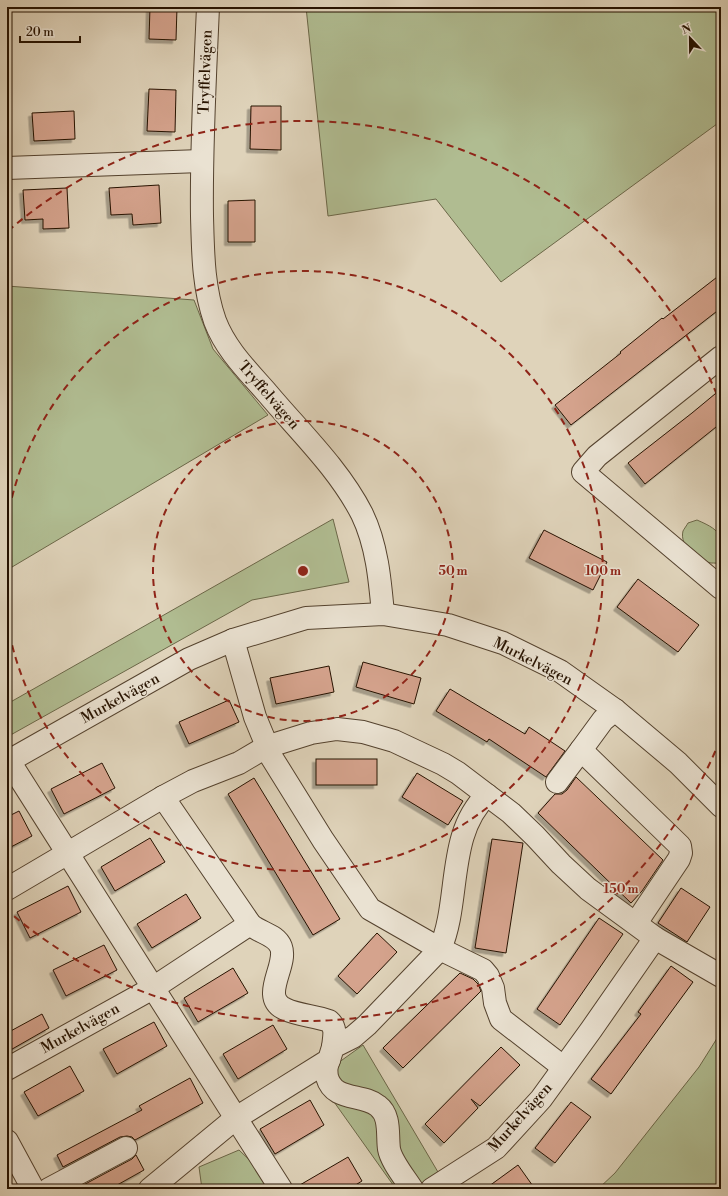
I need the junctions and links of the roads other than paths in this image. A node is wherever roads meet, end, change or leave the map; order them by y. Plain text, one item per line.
1 (208, 7) edge
2 (201, 161) junction
3 (7, 168) edge
4 (721, 357) edge
5 (721, 588) edge
6 (383, 614) junction
7 (233, 640) junction
8 (615, 710) junction
9 (266, 747) junction
10 (581, 750) junction
11 (8, 761) edge
12 (557, 782) dead end
13 (487, 795) junction
14 (163, 797) junction
15 (721, 806) edge
16 (68, 854) junction
17 (7, 889) edge
18 (636, 923) junction
19 (250, 924) junction
20 (655, 938) junction
21 (440, 948) junction
22 (721, 976) edge
23 (153, 988) junction
24 (331, 1053) junction
25 (564, 1067) junction
26 (7, 1068) edge
27 (236, 1118) junction
28 (7, 1140) edge
29 (126, 1148) dead end
30 (33, 1189) edge
31 (49, 1189) edge
32 (150, 1189) edge
33 (281, 1189) edge
34 (412, 1189) edge
35 (432, 1189) edge

1 - 2 street, Tryffelvägen
2 - 3 street
2 - 6 street, Tryffelvägen
4 - 5 street
6 - 7 street, Murkelvägen
6 - 8 street, Murkelvägen
7 - 9 street, Murkelvägen
7 - 11 street, Murkelvägen
8 - 10 street
8 - 15 street, Murkelvägen
9 - 13 street
9 - 14 street
9 - 21 street, Murkelvägen
10 - 12 street
10 - 18 street
11 - 16 street, Murkelvägen
13 - 18 street
13 - 21 street
14 - 16 street
14 - 19 street
16 - 17 street
16 - 23 street, Murkelvägen
18 - 20 street
19 - 23 street, Murkelvägen
19 - 24 street
20 - 22 street
20 - 25 street, Murkelvägen
21 - 24 street
21 - 25 street, Murkelvägen
23 - 26 street, Murkelvägen
23 - 27 street, Murkelvägen
24 - 27 street
24 - 34 street
25 - 35 street, Murkelvägen
27 - 32 street
27 - 33 street, Murkelvägen
28 - 30 street
29 - 31 street

